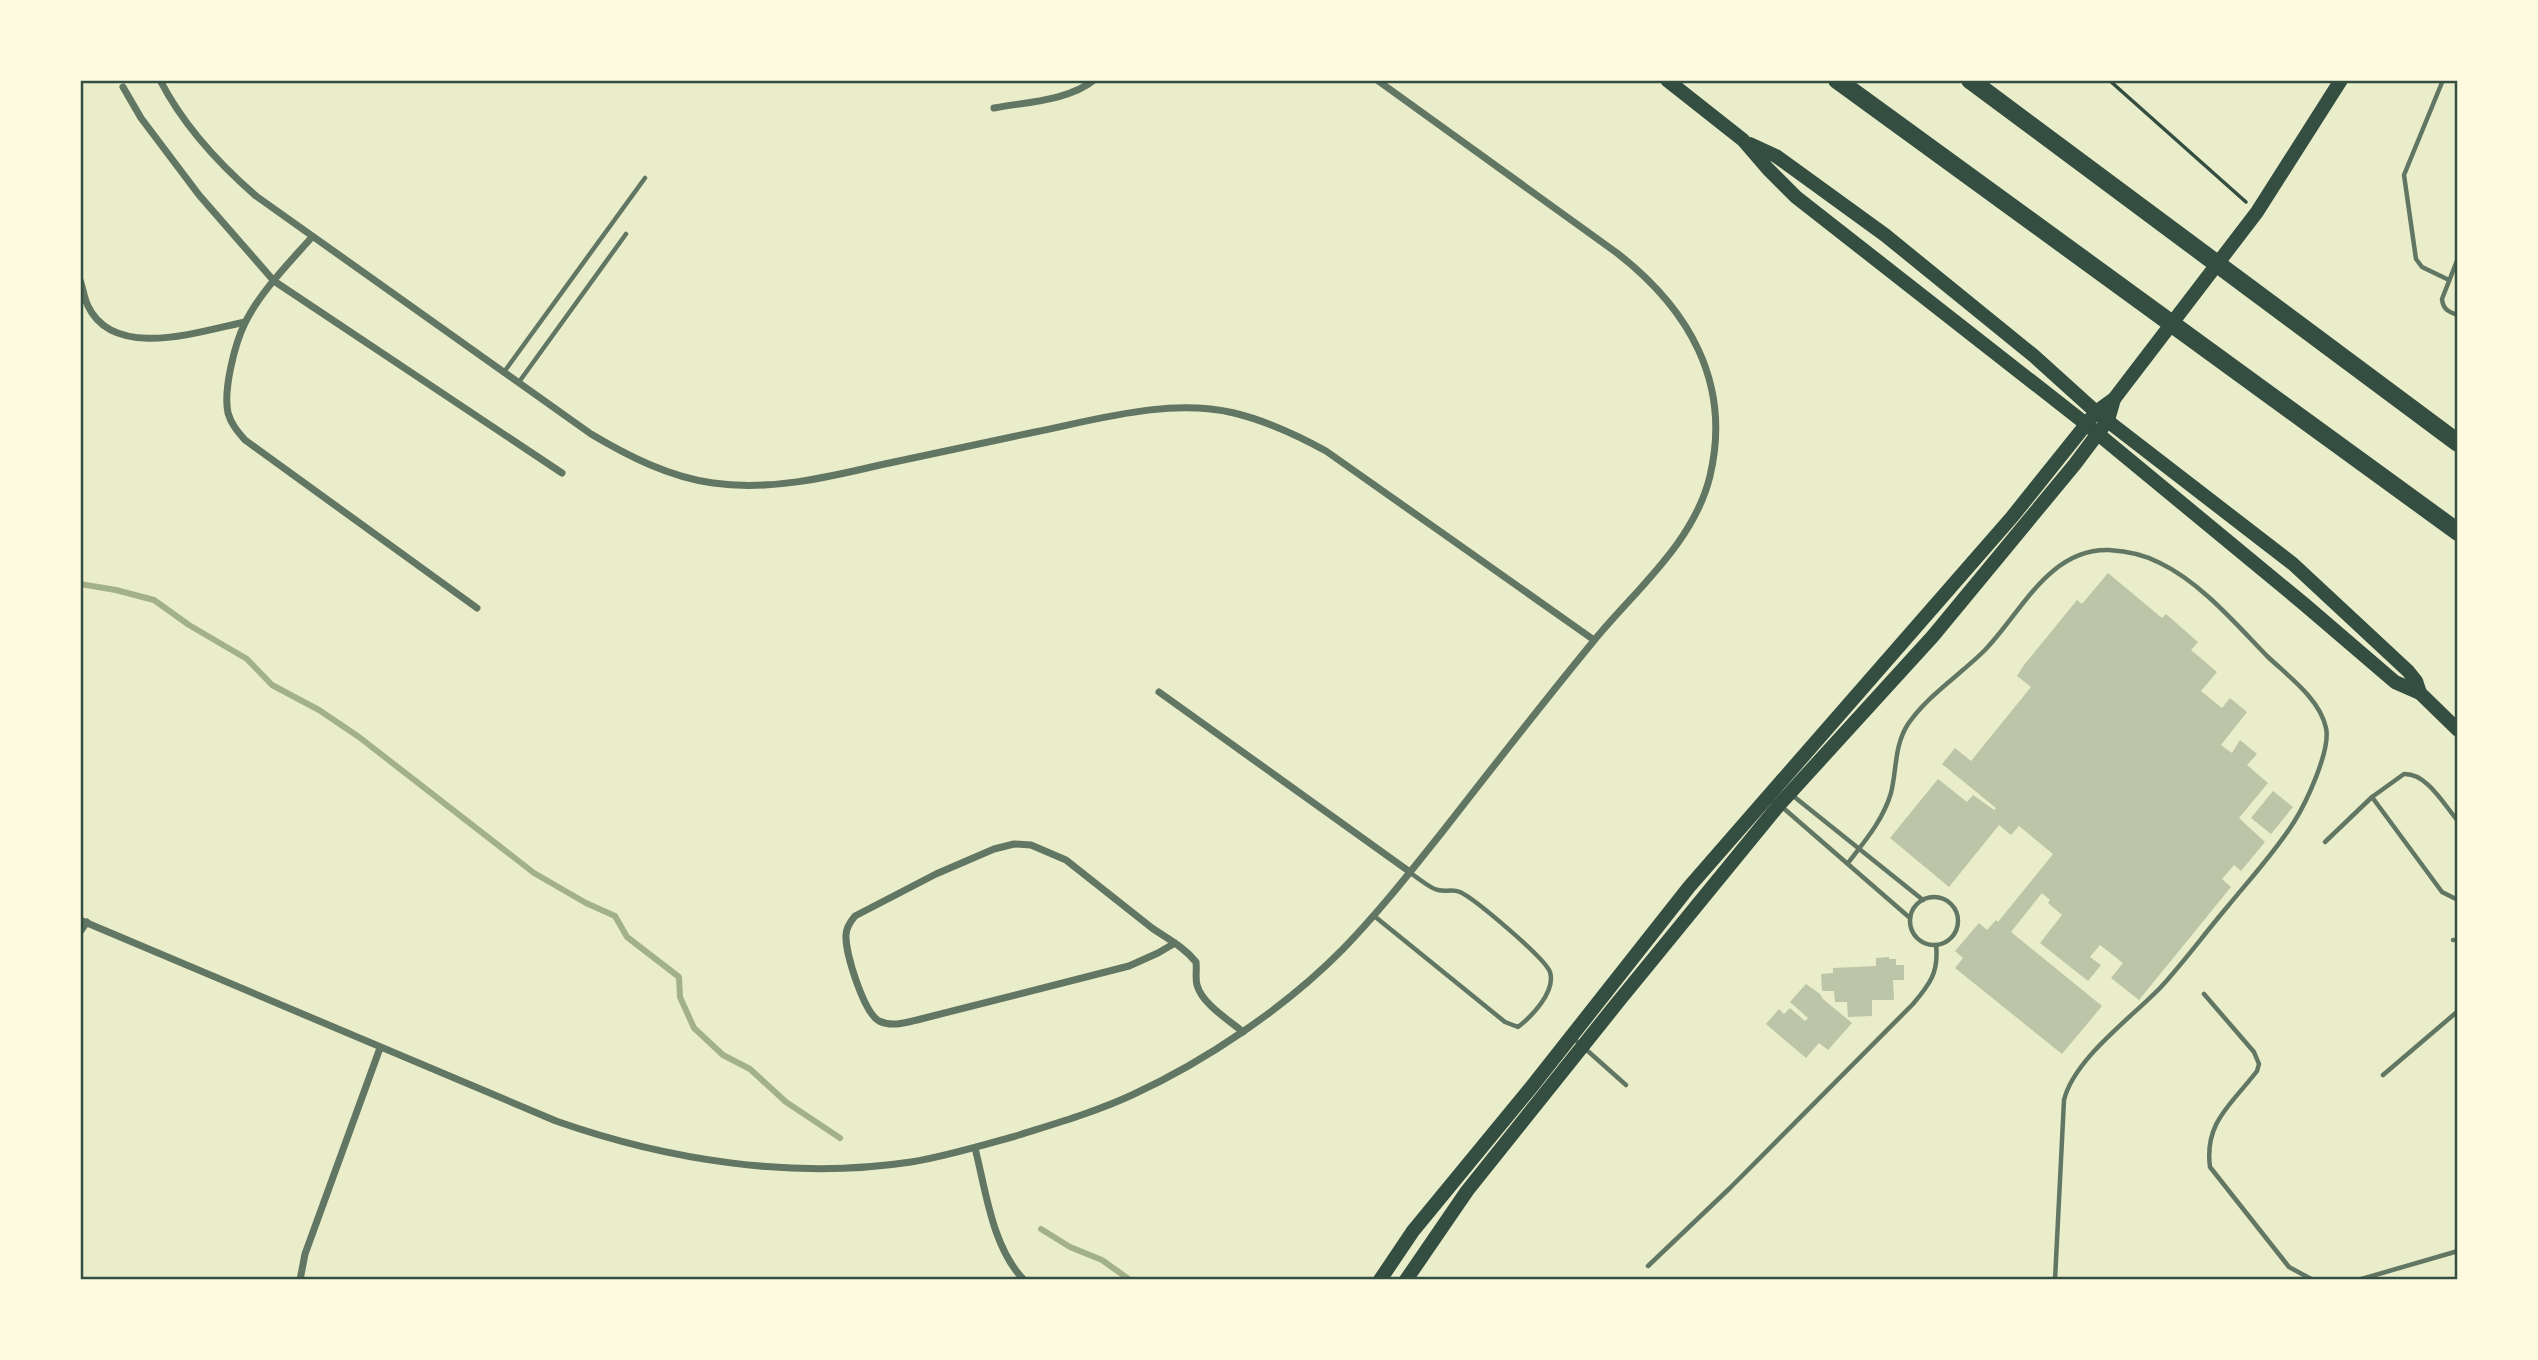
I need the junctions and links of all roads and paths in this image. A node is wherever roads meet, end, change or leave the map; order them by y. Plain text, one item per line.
1 (160, 80) edge
2 (1094, 80) edge
3 (1377, 80) edge
4 (1667, 80) edge
5 (1837, 80) edge
6 (1970, 80) edge
7 (2109, 80) edge
8 (2341, 80) edge
9 (2444, 80) edge
10 (123, 87) dead end
11 (994, 108) dead end
12 (1743, 140) junction
13 (645, 178) dead end
14 (2257, 212) junction
15 (626, 234) dead end
16 (312, 237) junction
17 (2458, 258) edge
18 (80, 280) edge
19 (2449, 280) junction
20 (274, 281) junction
21 (2458, 316) edge
22 (245, 322) junction
23 (503, 373) junction
24 (518, 383) junction
25 (2102, 416) junction
26 (2092, 429) junction
27 (2458, 443) edge
28 (562, 473) dead end
29 (2458, 532) edge
30 (477, 607) dead end
31 (1594, 640) junction
32 (1159, 692) dead end
33 (2420, 692) junction
34 (2458, 730) edge
35 (1779, 782) junction
36 (1790, 793) junction
37 (1768, 795) junction
38 (2372, 797) junction
39 (1779, 805) junction
40 (2458, 821) edge
41 (2325, 842) dead end
42 (1858, 849) junction
43 (1848, 863) junction
44 (1410, 873) junction
45 (1923, 900) junction
46 (2458, 900) edge
47 (1373, 915) junction
48 (1910, 918) junction
49 (83, 921) edge
50 (80, 932) edge
51 (1175, 943) junction
52 (1936, 945) junction
53 (2204, 994) dead end
54 (2458, 1011) edge
55 (1243, 1032) junction
56 (1577, 1041) junction
57 (380, 1048) junction
58 (2383, 1075) dead end
59 (1626, 1085) dead end
60 (975, 1148) junction
61 (2458, 1251) edge
62 (1648, 1266) dead end
63 (300, 1279) edge
64 (1024, 1279) edge
65 (1380, 1279) edge
66 (1406, 1279) edge
67 (2055, 1279) edge
68 (2313, 1279) edge
69 (2358, 1279) edge

1 - 16 street
2 - 11 street
3 - 31 street
4 - 12 main road
5 - 29 highway
6 - 27 highway
7 - 14 path
8 - 14 main road
9 - 19 lane
10 - 20 street
12 - 25 main road
12 - 26 main road
13 - 23 lane
14 - 25 main road
15 - 24 lane
16 - 20 street
16 - 23 street
17 - 19 lane
18 - 22 street
19 - 21 lane
20 - 22 street
20 - 28 street
22 - 30 street
23 - 24 street
24 - 31 street
25 - 26 main road
25 - 33 main road
26 - 33 main road
26 - 35 main road
26 - 36 main road
31 - 44 street
32 - 44 street
33 - 34 main road
35 - 36 lane
35 - 37 main road
36 - 39 main road
36 - 42 lane
37 - 39 lane
37 - 56 main road
38 - 40 lane
38 - 41 lane
38 - 46 lane
39 - 43 lane
39 - 56 main road
42 - 43 lane
42 - 45 lane
42 - 67 lane
43 - 48 lane
44 - 47 street
44 - 47 lane
45 - 48 lane
45 - 52 lane
47 - 55 street
48 - 52 lane
49 - 50 street
49 - 57 street
51 - 51 street
51 - 55 street
52 - 62 lane
53 - 68 lane
54 - 58 lane
55 - 60 street
56 - 59 lane
56 - 65 main road
56 - 66 main road
57 - 60 street
57 - 63 street
60 - 64 street
61 - 69 lane

